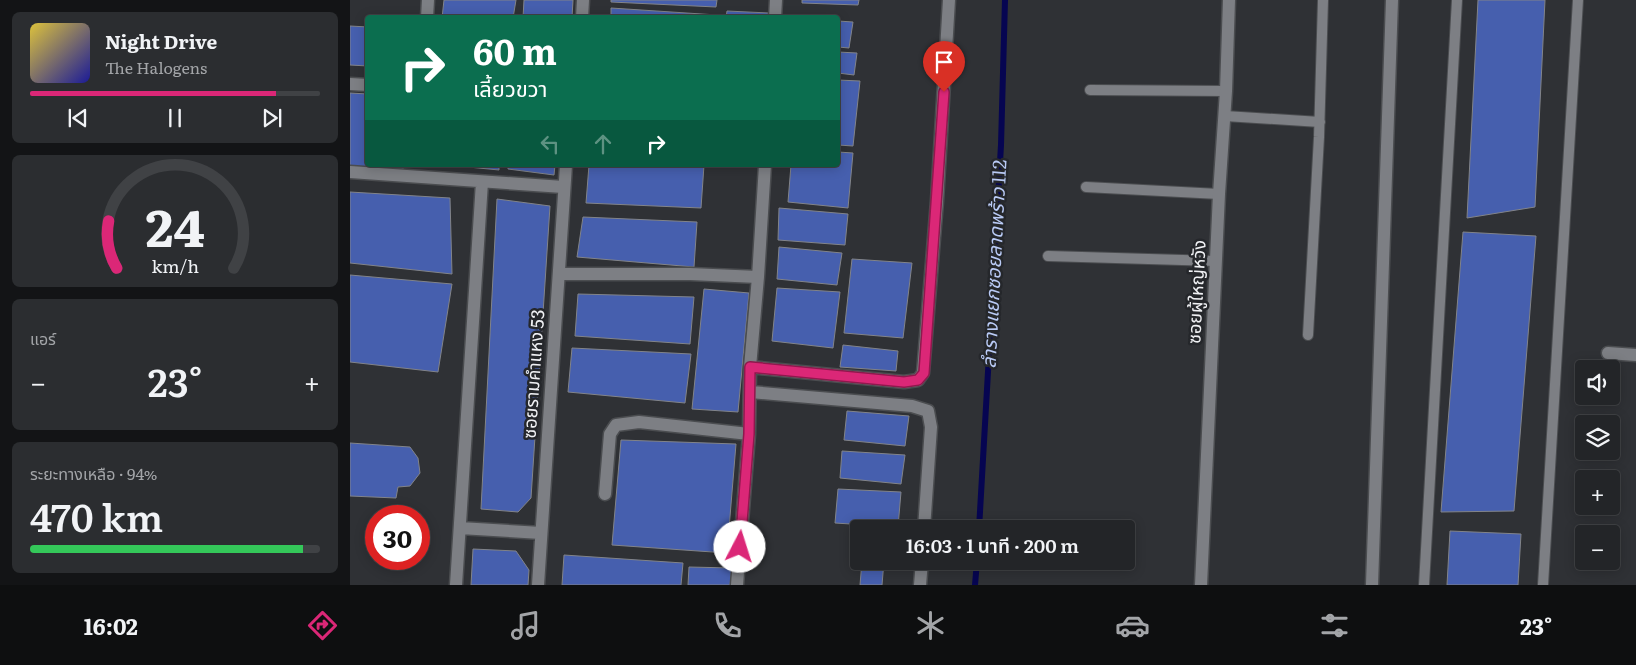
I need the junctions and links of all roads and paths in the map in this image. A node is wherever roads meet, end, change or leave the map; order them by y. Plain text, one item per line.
1 (428, 0) edge
2 (583, 0) edge
3 (776, 0) edge
4 (949, 0) edge
5 (1229, 0) edge
6 (1323, 0) edge
7 (1392, 0) edge
8 (1457, 0) edge
9 (1578, 0) edge
10 (427, 15) edge
11 (582, 15) edge
12 (775, 15) edge
13 (350, 84) edge
14 (365, 85) edge
15 (1090, 90) dead end
16 (1226, 91) junction
17 (1225, 116) junction
18 (1320, 122) junction
19 (566, 167) edge
20 (765, 167) edge
21 (414, 171) edge
22 (350, 172) edge
23 (482, 182) junction
24 (563, 187) junction
25 (1086, 187) dead end
26 (1219, 194) junction
27 (1048, 256) dead end
28 (1216, 262) junction
29 (559, 274) junction
30 (758, 277) junction
31 (1308, 335) dead end
32 (1608, 353) dead end
33 (1636, 355) edge
34 (750, 367) junction
35 (751, 392) junction
36 (749, 434) junction
37 (605, 494) dead end
38 (925, 520) edge
39 (460, 528) junction
40 (541, 533) junction
41 (921, 570) edge
42 (456, 585) edge
43 (538, 585) edge
44 (737, 585) edge
45 (920, 585) edge
46 (1201, 585) edge
47 (1372, 585) edge
48 (1424, 585) edge
49 (1543, 585) edge

1 - 10 street
2 - 11 street
3 - 12 street
4 - 34 street
5 - 16 street, ซอยผู้ใหญ่หวัง
6 - 18 lane
7 - 47 street
8 - 48 lane
9 - 49 lane
13 - 14 street
15 - 16 lane
16 - 17 street, ซอยผู้ใหญ่หวัง
17 - 18 lane
17 - 26 street, ซอยผู้ใหญ่หวัง
18 - 31 lane
19 - 24 street, ซอยรามคำแหง 53
20 - 30 street
21 - 22 street
21 - 23 street
23 - 24 street
23 - 39 street
24 - 29 street, ซอยรามคำแหง 53
25 - 26 lane
26 - 28 street, ซอยผู้ใหญ่หวัง
27 - 28 lane
28 - 46 street, ซอยผู้ใหญ่หวัง
29 - 30 street
29 - 40 street, ซอยรามคำแหง 53
30 - 34 street
32 - 33 street
34 - 35 street
35 - 36 street
35 - 38 street
36 - 37 street
36 - 44 street
39 - 40 street
39 - 42 street
40 - 43 street, ซอยรามคำแหง 53
41 - 45 street

